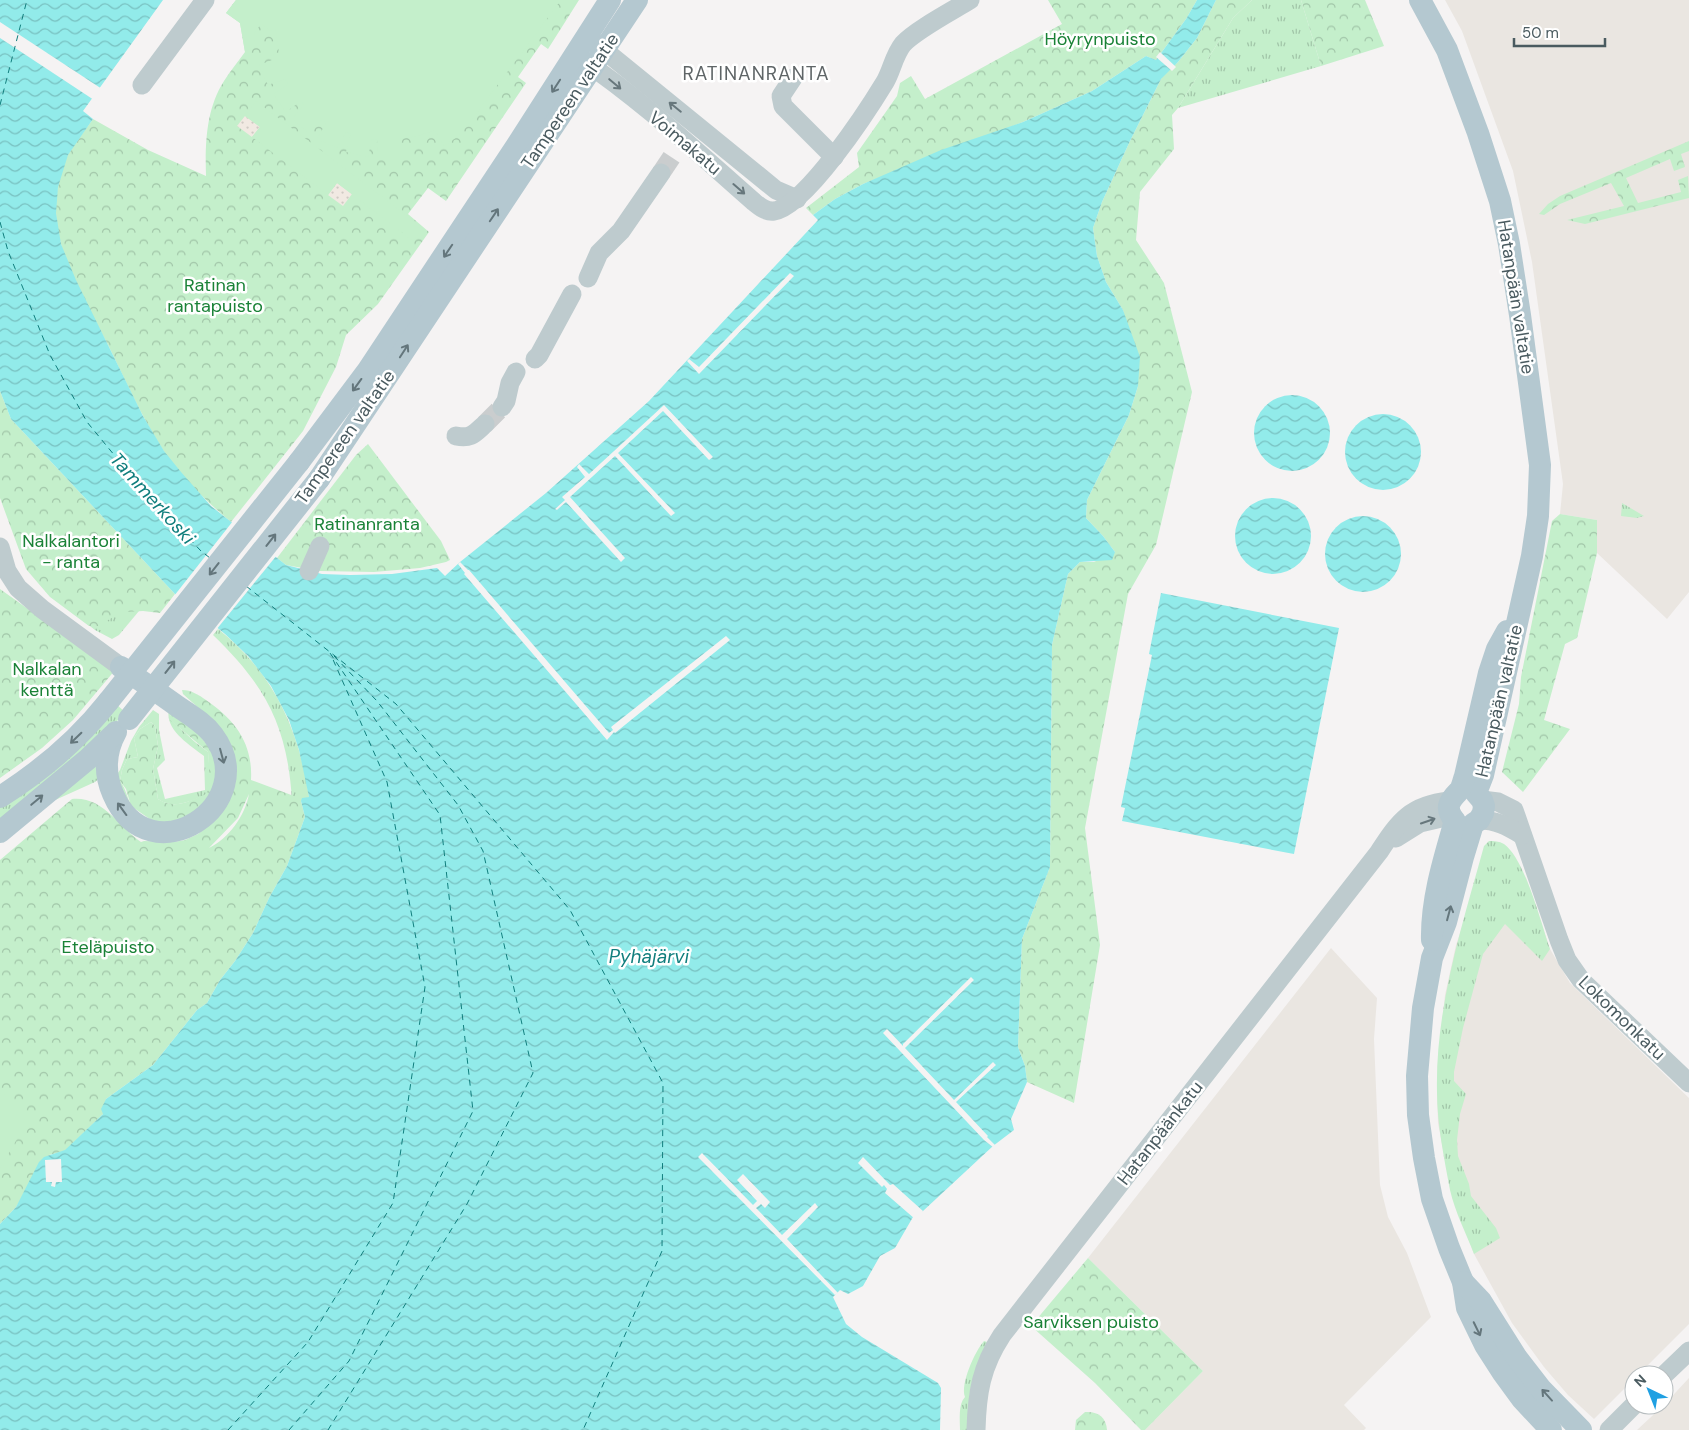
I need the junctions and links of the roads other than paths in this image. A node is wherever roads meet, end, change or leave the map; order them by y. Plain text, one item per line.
1 (204, 0) edge
2 (610, 0) edge
3 (637, 0) edge
4 (970, 0) edge
5 (1420, 0) edge
6 (590, 52) junction
7 (793, 78) dead end
8 (142, 84) dead end
9 (697, 125) junction
10 (680, 147) junction
11 (834, 156) junction
12 (661, 173) tunnel mouth
13 (797, 199) junction
14 (588, 278) dead end
15 (572, 294) dead end
16 (535, 359) dead end
17 (516, 372) dead end
18 (502, 407) tunnel mouth
19 (486, 424) tunnel mouth
20 (456, 436) dead end
21 (320, 546) dead end
22 (2, 560) edge
23 (309, 571) dead end
24 (121, 667) joint
25 (122, 726) junction
26 (0, 797) edge
27 (1465, 808) junction
28 (0, 832) edge
29 (1689, 1083) edge
30 (1463, 1282) junction
31 (1689, 1350) edge
32 (1674, 1365) edge
33 (1624, 1415) edge
34 (976, 1430) edge
35 (1551, 1430) edge
36 (1581, 1430) edge
37 (1610, 1430) edge

1 - 8 street
2 - 6 main road, Tampereen valtatie
3 - 6 main road, Tampereen valtatie
4 - 11 street, Voimakatu
5 - 27 main road, Hatanpään valtatie
9 -> 6 street, Voimakatu
6 -> 10 street, Voimakatu
25 -> 6 main road, Tampereen valtatie, bridge
6 -> 26 main road, Tampereen valtatie, bridge
7 - 11 street
9 - 10 street
9 - 13 street, Voimakatu
10 -> 13 street, Voimakatu
11 - 13 street, Voimakatu
12 - 14 street
15 - 16 street
17 - 18 street
19 - 20 street
21 - 23 street
22 - 24 street
24 -> 25 main road
28 -> 25 main road, Tampereen valtatie
27 - 29 street, Lokomonkatu
27 - 30 main road, Hatanpään valtatie
27 - 34 street, Hatanpäänkatu
30 -> 35 main road, Hatanpään valtatie
36 -> 30 main road, Hatanpään valtatie
31 - 32 street
33 - 37 street

